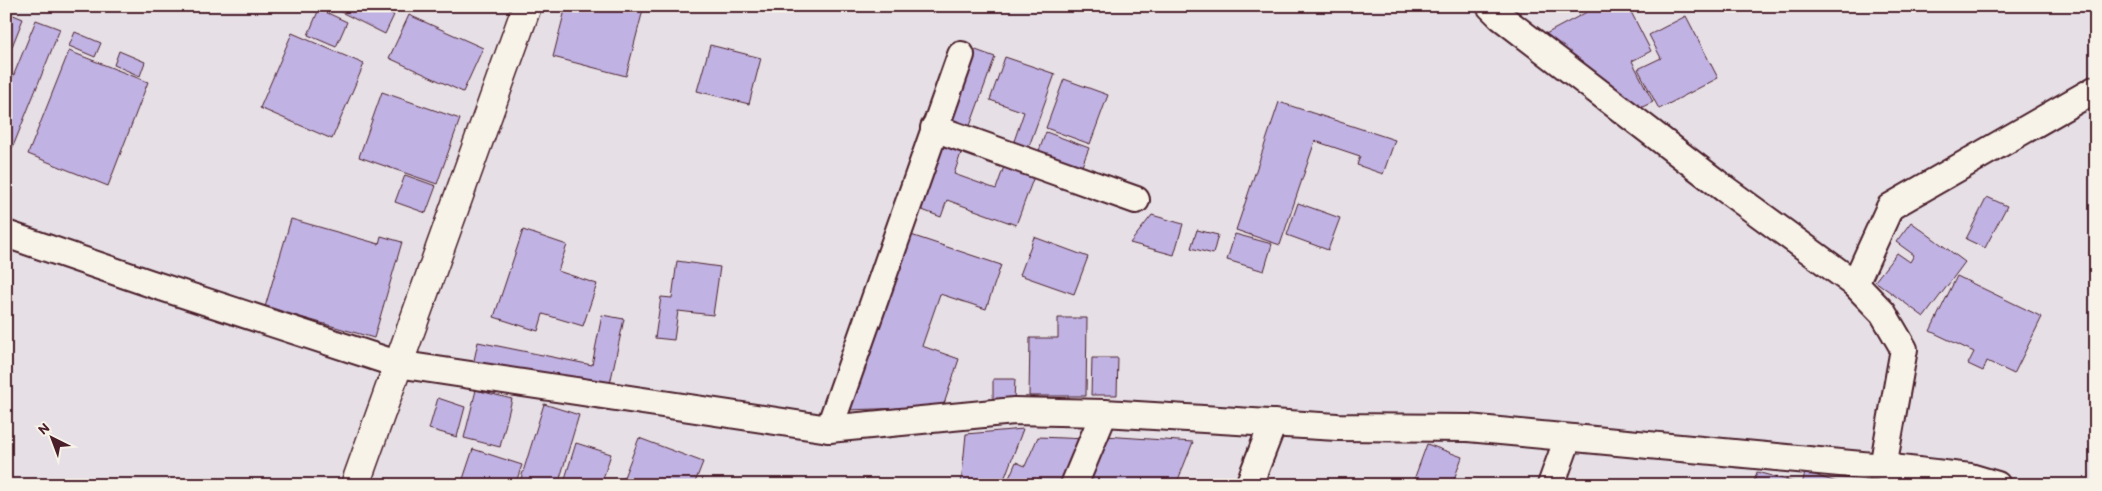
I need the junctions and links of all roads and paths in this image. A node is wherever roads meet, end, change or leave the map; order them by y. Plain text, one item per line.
1 (527, 6) edge
2 (1490, 6) edge
3 (961, 54) dead end
4 (2096, 88) edge
5 (934, 128) junction
6 (1136, 200) dead end
7 (6, 234) edge
8 (1855, 284) junction
9 (397, 364) junction
10 (1104, 413) junction
11 (1273, 423) junction
12 (829, 429) junction
13 (1568, 438) junction
14 (1884, 467) junction
15 (1968, 481) edge
16 (355, 485) edge
17 (1074, 485) edge
18 (1249, 485) edge
19 (1551, 485) edge
20 (1997, 485) edge

1 - 9 main road
2 - 8 street
3 - 5 street
4 - 8 street
5 - 6 street
5 - 12 street
7 - 9 street
8 - 14 street
9 - 12 street
9 - 16 main road
10 - 11 street
10 - 12 street
10 - 17 street
11 - 13 street
11 - 18 street
13 - 14 street
13 - 19 street
14 - 15 street
15 - 20 street

